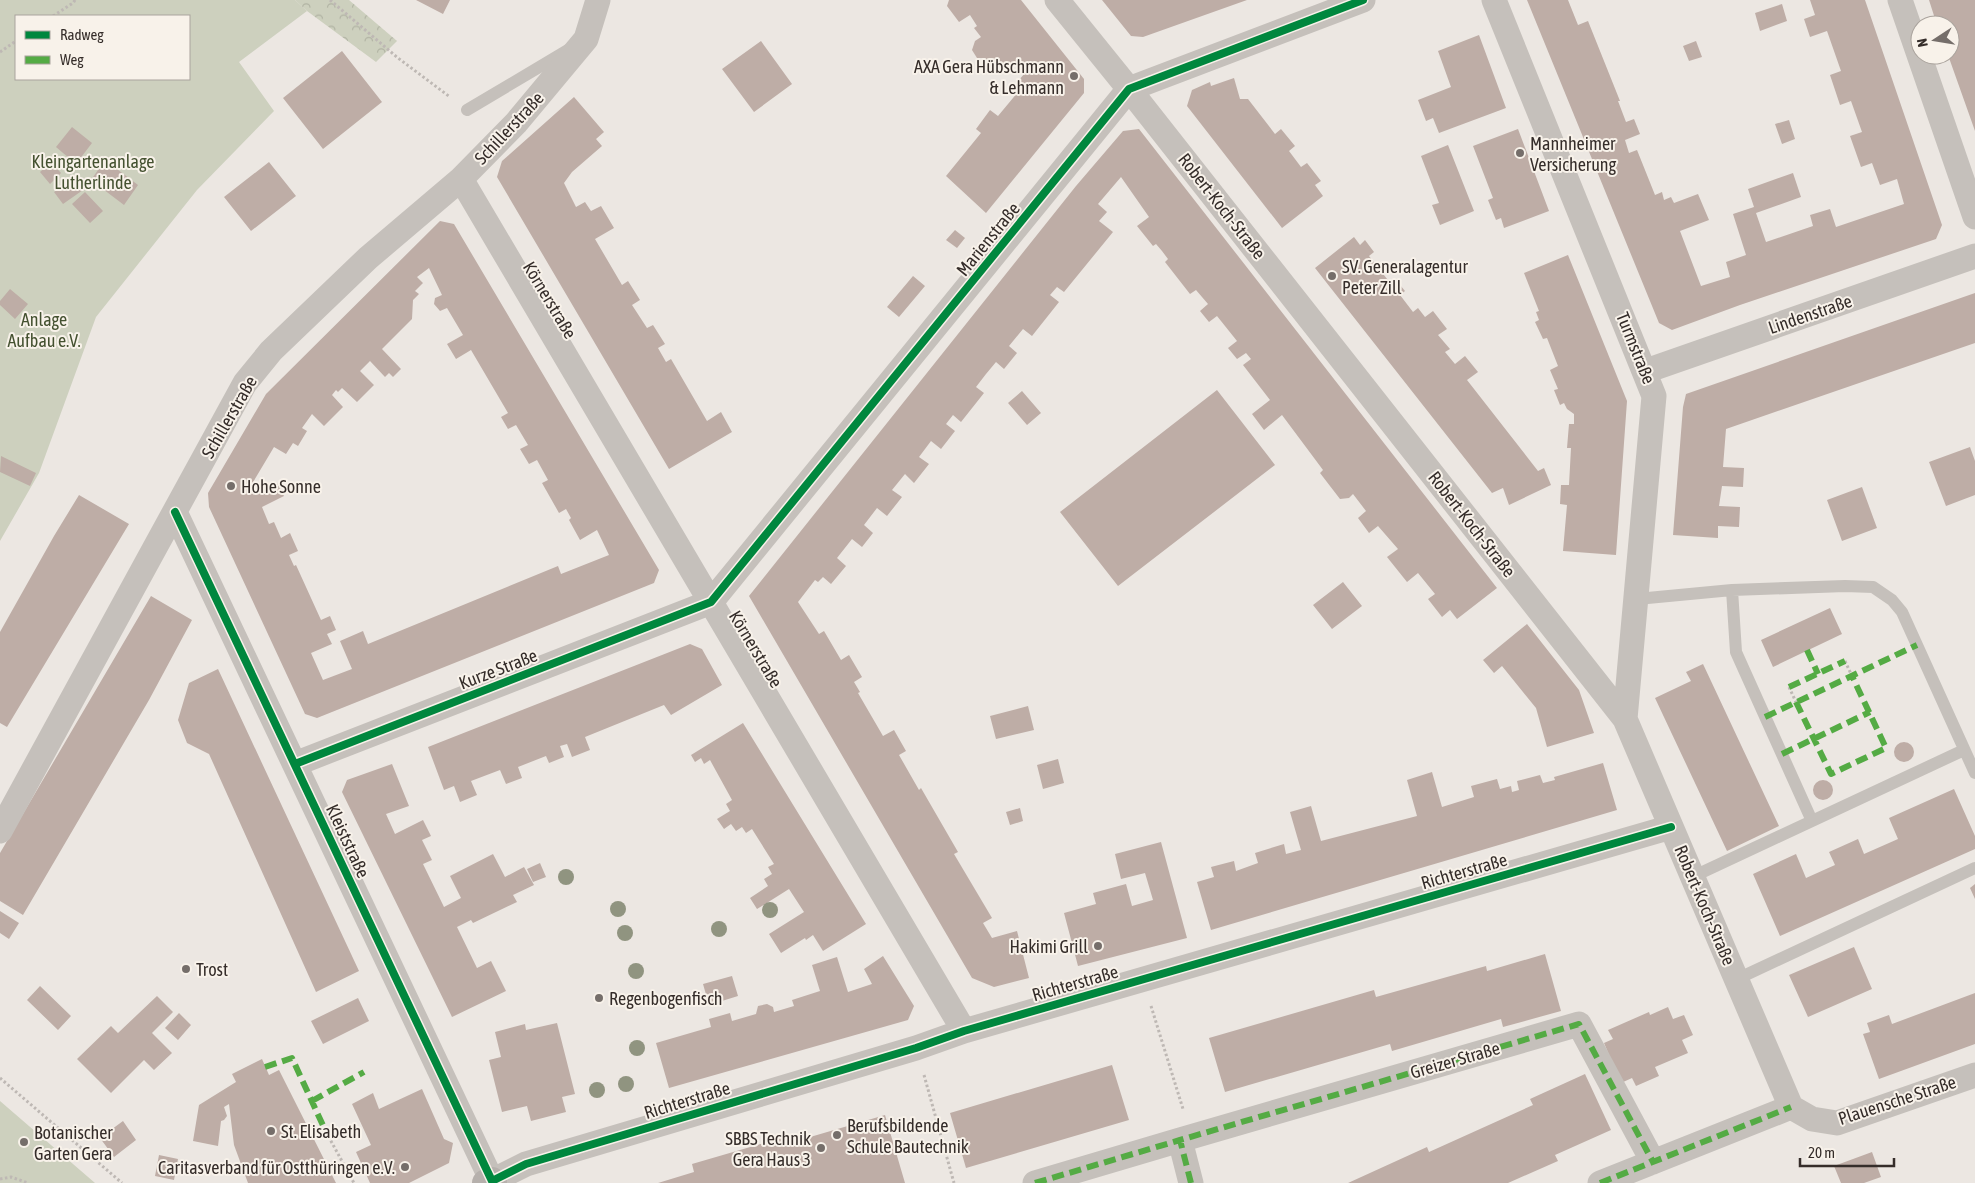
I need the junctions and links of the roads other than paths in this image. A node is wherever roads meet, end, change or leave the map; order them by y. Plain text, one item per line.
1 (598, 0) edge
2 (1057, 0) edge
3 (1364, 0) edge
4 (1494, 0) edge
5 (1900, 0) edge
6 (586, 39) junction
7 (1129, 89) junction
8 (467, 110) road end
9 (461, 179) junction
10 (1975, 217) edge
11 (1975, 256) edge
12 (1646, 371) junction
13 (175, 512) junction
14 (1732, 590) junction
15 (1637, 599) junction
16 (711, 602) junction
17 (1625, 719) junction
18 (1964, 750) junction
19 (295, 764) junction
20 (1975, 773) edge
21 (1812, 821) junction
22 (1671, 827) junction
23 (0, 831) edge
24 (1975, 868) edge
25 (1692, 877) junction
26 (1737, 979) junction
27 (964, 1031) junction
28 (1975, 1075) edge
29 (1792, 1107) junction
30 (1186, 1139) junction
31 (1652, 1162) junction
32 (490, 1182) edge
33 (1034, 1183) edge
34 (1191, 1183) edge
35 (1600, 1183) edge

1 - 6 street, Schillerstraße
2 - 7 street, Robert-Koch-Straße
3 - 7 street
4 - 12 street, Turmstraße
5 - 10 street
6 - 8 lane
6 - 9 street, Schillerstraße
7 - 16 street, Marienstraße
7 - 17 street, Robert-Koch-Straße
9 - 13 street, Schillerstraße
9 - 16 street, Körnerstraße
11 - 12 street, Lindenstraße
12 - 15 street, Turmstraße
13 - 19 street, Kleiststraße
13 - 23 street, Schillerstraße
14 - 15 lane
14 - 18 lane
14 - 21 lane
15 - 17 street, Turmstraße
16 - 19 street, Kurze Straße
16 - 27 street, Körnerstraße
17 - 22 street, Robert-Koch-Straße
18 - 20 lane
18 - 21 lane
19 - 32 street, Kleiststraße
21 - 25 lane
22 - 25 street, Robert-Koch-Straße
22 - 27 street, Richterstraße
24 - 26 lane
25 - 26 street, Robert-Koch-Straße
26 - 29 street, Robert-Koch-Straße
27 - 32 street, Richterstraße
28 - 29 street, Plauensche Straße
29 - 31 street
30 - 31 street, Greizer Straße
30 - 33 street, Greizer Straße
30 - 34 street
31 - 35 street

